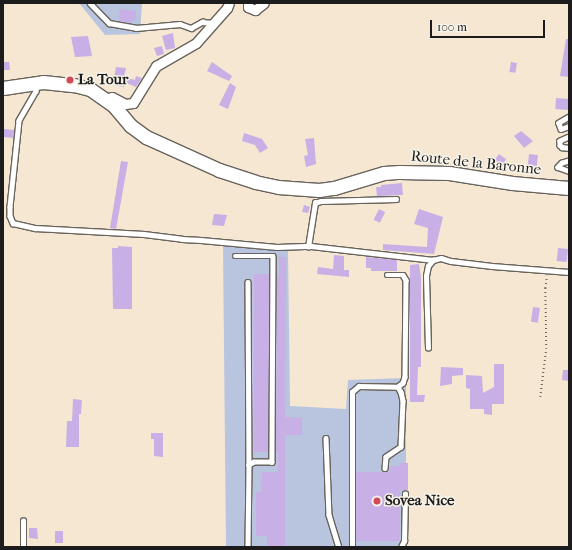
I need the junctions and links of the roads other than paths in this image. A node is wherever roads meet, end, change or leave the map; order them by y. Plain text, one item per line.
1 (90, 3) edge
2 (229, 3) edge
3 (248, 3) edge
4 (264, 3) edge
5 (214, 23) junction
6 (37, 83) junction
7 (3, 88) edge
8 (106, 99) junction
9 (569, 117) edge
10 (569, 126) edge
11 (569, 137) edge
12 (569, 148) edge
13 (569, 160) edge
14 (569, 171) edge
15 (569, 188) edge
16 (396, 199) dead end
17 (308, 247) junction
18 (235, 256) dead end
19 (433, 260) junction
20 (569, 272) edge
21 (387, 275) dead end
22 (248, 282) dead end
23 (428, 348) dead end
24 (398, 387) junction
25 (326, 438) dead end
26 (249, 465) junction
27 (385, 468) dead end
28 (405, 494) dead end
29 (23, 521) dead end
30 (23, 547) edge
31 (248, 547) edge
32 (339, 547) edge
33 (352, 547) edge
34 (400, 547) edge

1 - 5 lane
2 - 5 street
3 - 4 street
5 - 8 street
6 - 7 main road, Route de la Baronne
6 - 8 main road, Route de la Baronne
6 - 17 lane
8 - 15 main road, Route de la Baronne
9 - 10 lane
11 - 12 lane
13 - 14 lane
16 - 17 lane
17 - 19 lane
18 - 26 lane
19 - 20 lane
19 - 23 lane
21 - 24 lane
22 - 26 lane
24 - 27 lane
24 - 33 lane
25 - 32 lane
26 - 31 lane
28 - 34 lane
29 - 30 lane

